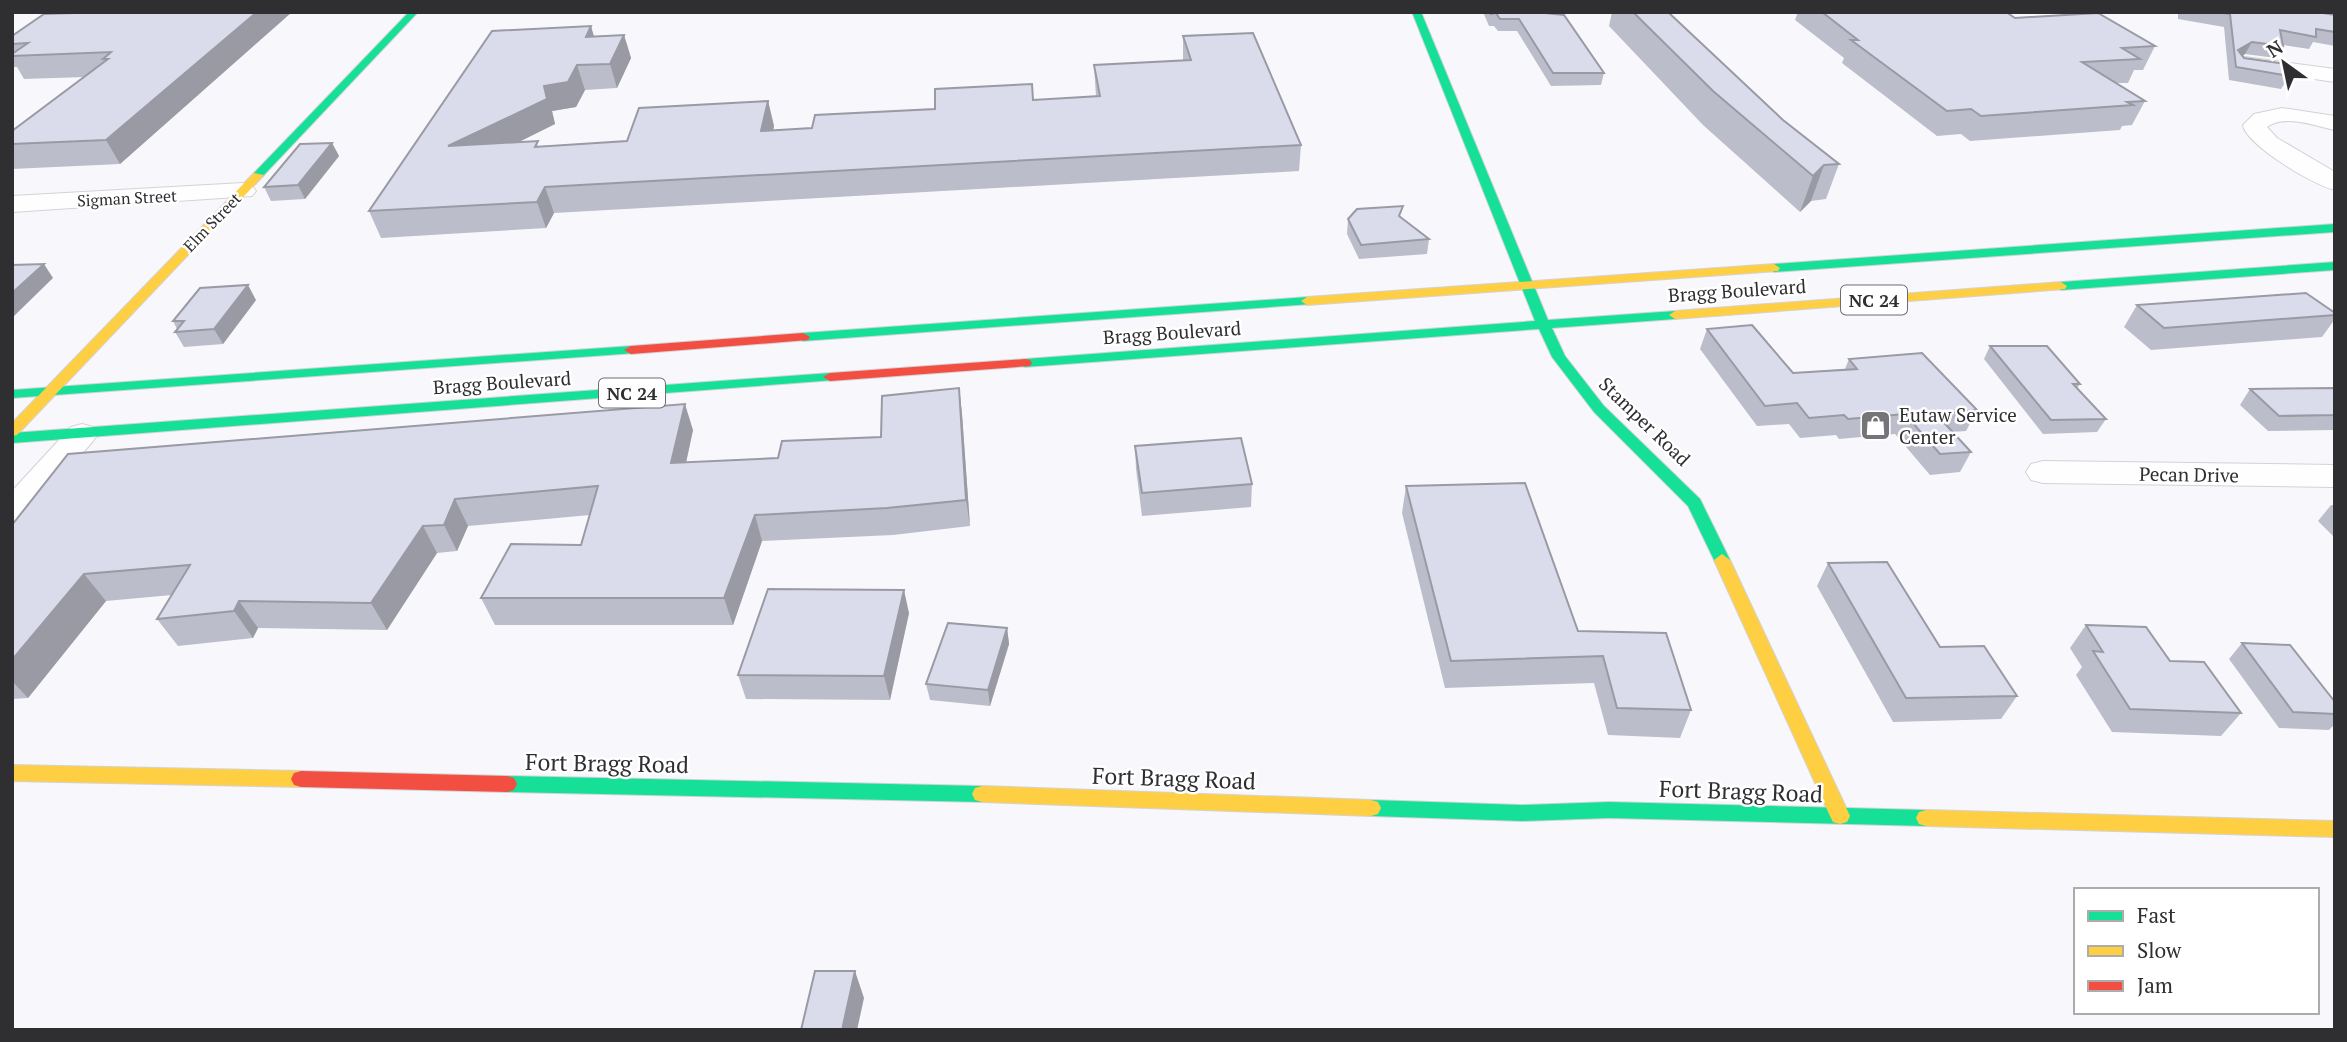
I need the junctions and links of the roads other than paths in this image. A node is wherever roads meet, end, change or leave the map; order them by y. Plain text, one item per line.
1 (414, 12) edge
2 (1416, 12) edge
3 (2245, 63) edge
4 (2335, 76) edge
5 (2335, 123) edge
6 (2335, 183) edge
7 (243, 191) junction
8 (12, 204) edge
9 (2335, 228) edge
10 (2335, 251) edge
11 (2335, 266) edge
12 (2205, 275) junction
13 (1527, 284) junction
14 (1542, 325) junction
15 (50, 391) junction
16 (12, 394) edge
17 (12, 432) edge
18 (82, 434) junction
19 (12, 438) edge
20 (2043, 472) dead end
21 (2335, 476) edge
22 (12, 513) edge
23 (12, 773) edge
24 (1840, 816) junction
25 (2335, 829) edge

1 - 7 main road, Elm Street
2 - 13 main road, Stamper Road
3 - 4 street
5 - 6 street
7 - 8 street, Sigman Street
7 - 15 main road, Elm Street
9 - 13 main road, Bragg Boulevard / NC 24
10 - 12 main road
11 - 12 main road, Bragg Boulevard / NC 24
12 - 14 main road, Bragg Boulevard / NC 24
13 - 14 main road, Stamper Road
13 - 15 main road, Bragg Boulevard / NC 24
14 - 18 main road, Bragg Boulevard / NC 24
14 - 24 main road, Stamper Road
15 - 16 main road, Bragg Boulevard / NC 24
15 - 17 main road, Elm Street
18 - 19 main road, Bragg Boulevard / NC 24
18 - 22 street
20 - 21 street, Pecan Drive
23 - 24 main road, Fort Bragg Road
24 - 25 main road, Fort Bragg Road

